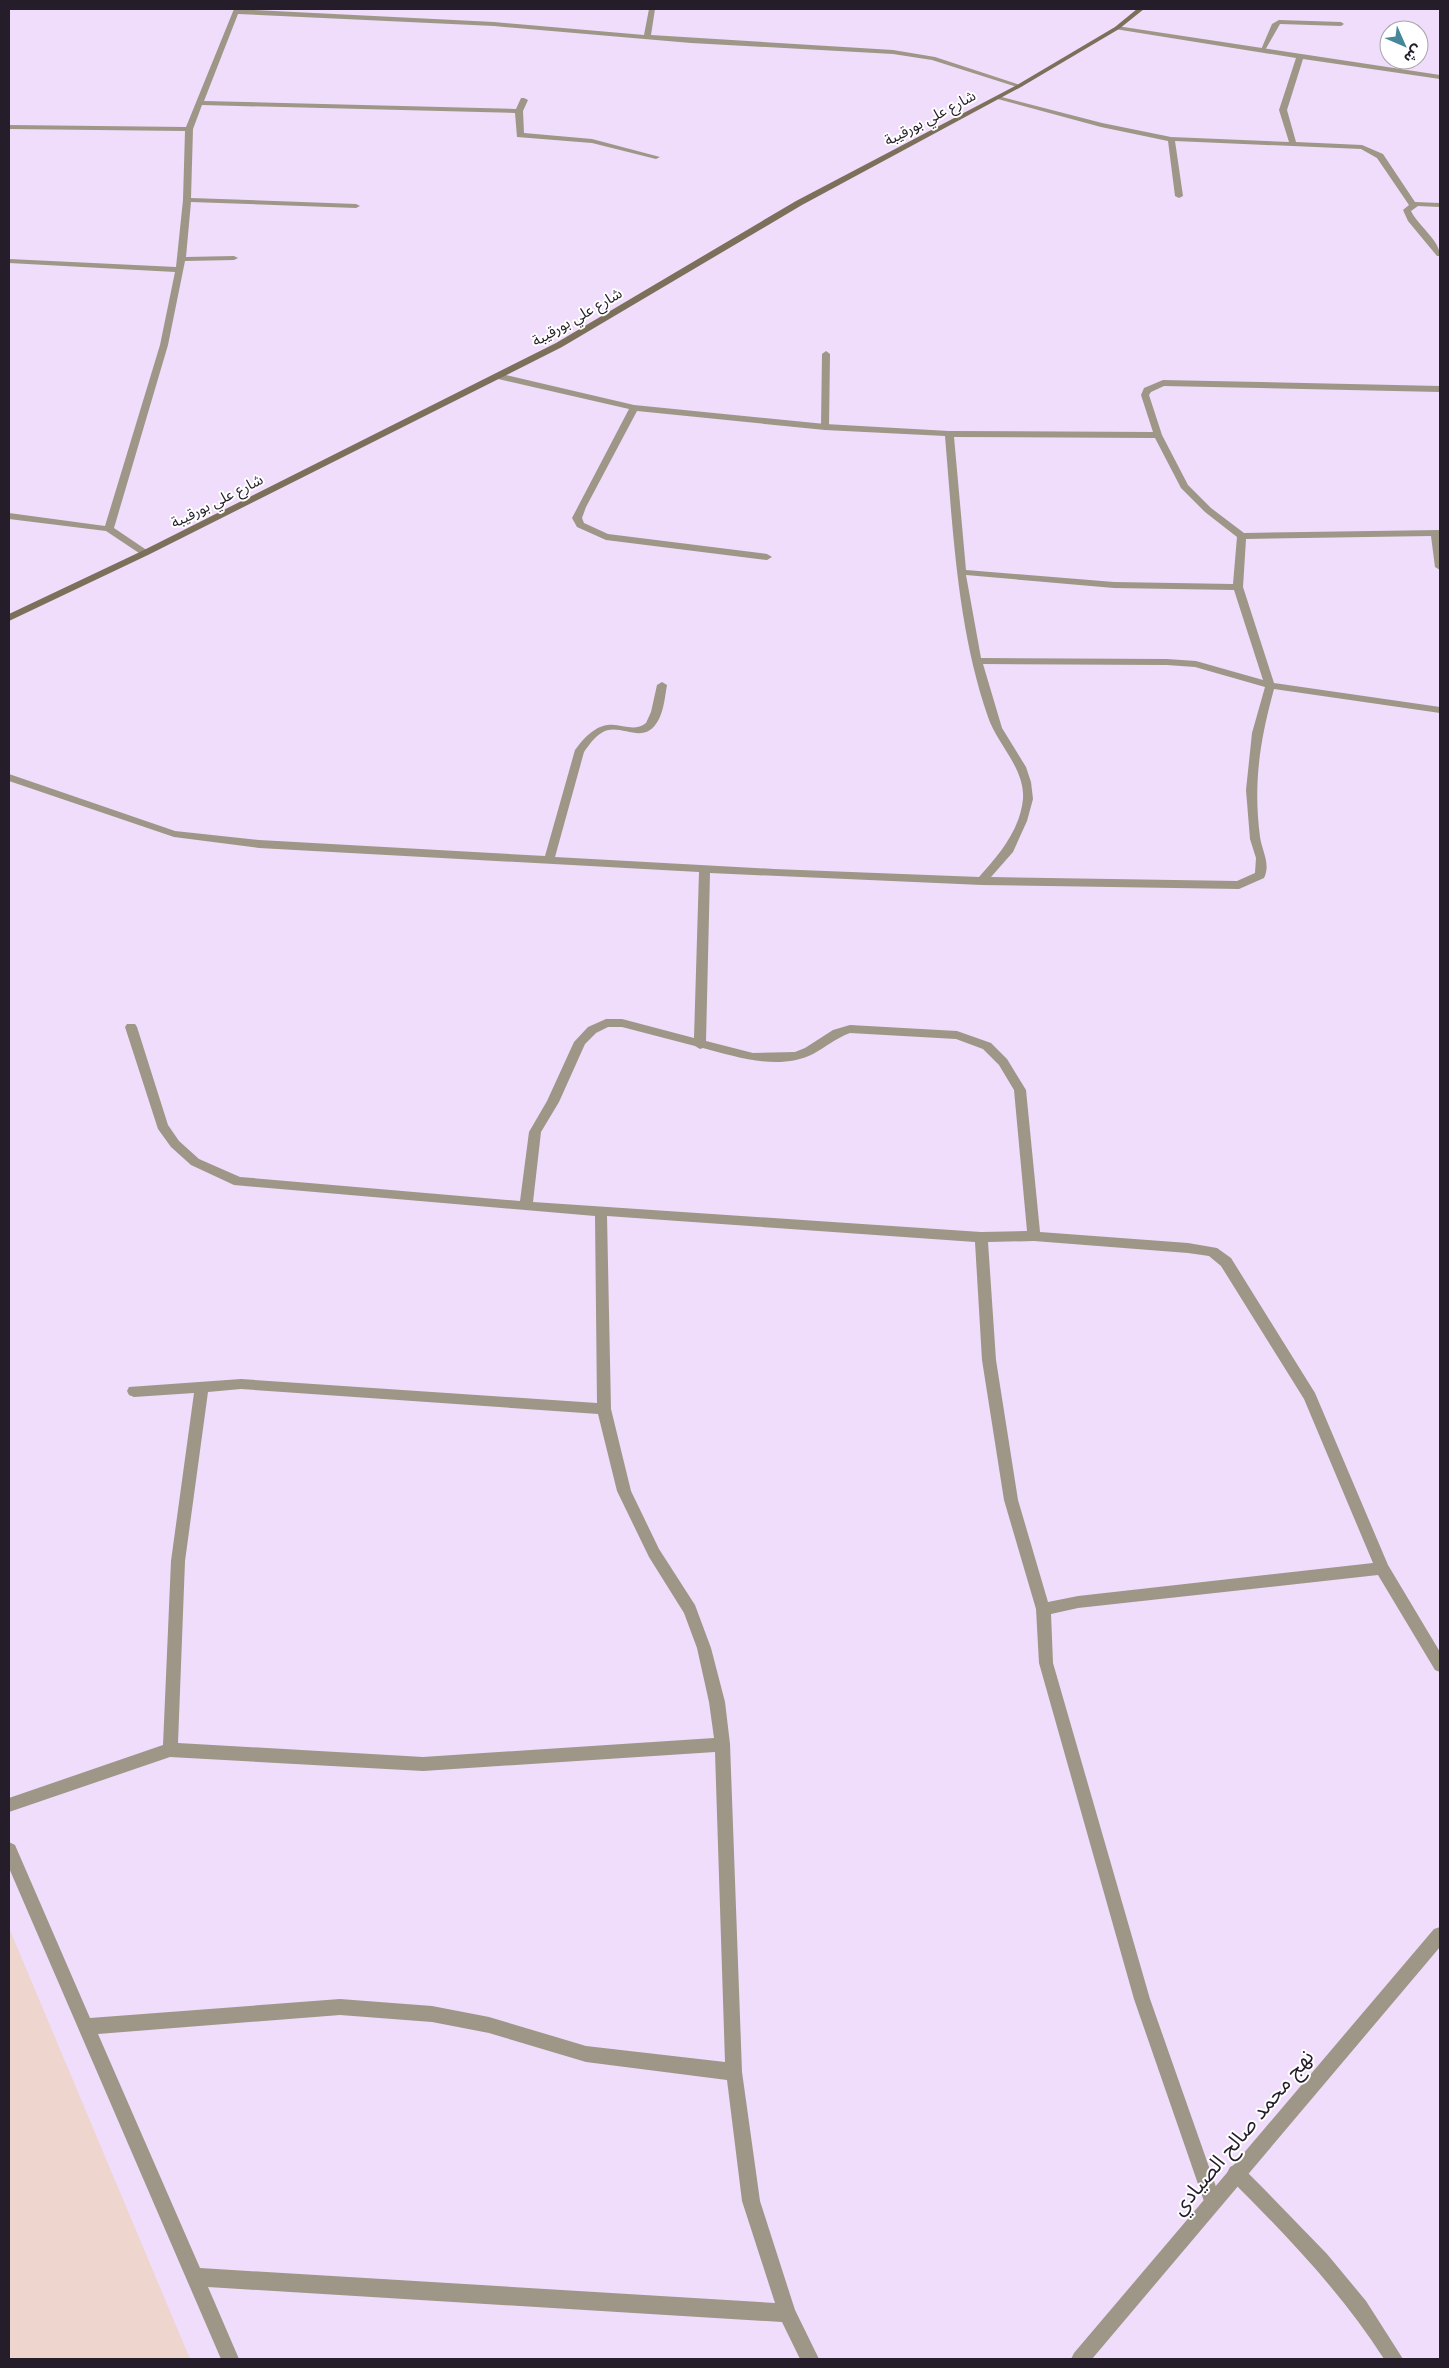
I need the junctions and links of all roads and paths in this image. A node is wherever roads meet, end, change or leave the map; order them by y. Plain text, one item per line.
1 (652, 9) edge
2 (1141, 9) edge
3 (236, 10) edge
4 (1341, 24) dead end
5 (1117, 28) junction
6 (647, 37) junction
7 (1262, 51) junction
8 (1300, 57) junction
9 (1440, 77) edge
10 (1020, 86) junction
11 (998, 98) junction
12 (524, 100) dead end
13 (201, 102) junction
14 (519, 111) junction
15 (9, 127) edge
16 (189, 129) junction
17 (1171, 139) junction
18 (1294, 143) junction
19 (656, 157) dead end
20 (1179, 196) dead end
21 (187, 200) junction
22 (1413, 205) junction
23 (1440, 205) edge
24 (356, 206) dead end
25 (1440, 254) edge
26 (234, 258) dead end
27 (182, 259) junction
28 (9, 261) edge
29 (178, 270) junction
30 (826, 354) dead end
31 (497, 376) junction
32 (1440, 389) edge
33 (634, 408) junction
34 (825, 427) junction
35 (949, 434) junction
36 (1158, 436) junction
37 (9, 516) edge
38 (109, 529) junction
39 (1438, 533) edge
40 (1242, 536) junction
41 (144, 553) junction
42 (767, 557) dead end
43 (1440, 567) edge
44 (962, 572) junction
45 (1238, 587) junction
46 (9, 618) edge
47 (977, 660) junction
48 (662, 685) dead end
49 (1270, 685) junction
50 (1440, 710) edge
51 (9, 777) edge
52 (549, 860) junction
53 (705, 869) junction
54 (982, 881) junction
55 (131, 1027) dead end
56 (700, 1045) junction
57 (526, 1206) junction
58 (601, 1210) junction
59 (1034, 1236) junction
60 (981, 1237) junction
61 (202, 1387) junction
62 (134, 1392) dead end
63 (604, 1409) junction
64 (1382, 1568) junction
65 (1043, 1609) junction
66 (1440, 1664) edge
67 (722, 1744) junction
68 (170, 1750) junction
69 (9, 1804) edge
70 (9, 1850) edge
71 (1440, 1935) edge
72 (86, 2027) junction
73 (734, 2072) junction
74 (1236, 2173) junction
75 (1212, 2201) junction
76 (194, 2277) junction
77 (787, 2313) junction
78 (1084, 2358) edge
79 (230, 2359) edge
80 (810, 2359) edge
81 (1394, 2359) edge

1 - 6 street
2 - 5 main road, شارع علي بورقيبة
3 - 6 street
3 - 13 street
4 - 7 street
5 - 7 street
5 - 10 main road, شارع علي بورقيبة
6 - 10 street
7 - 8 street
8 - 9 street
8 - 18 street
10 - 11 main road, شارع علي بورقيبة
11 - 17 street
11 - 31 main road, شارع علي بورقيبة
12 - 14 street
13 - 14 street
13 - 16 street
14 - 19 street
15 - 16 street
16 - 21 street
17 - 18 street
17 - 20 street
18 - 22 street
21 - 24 street
21 - 27 street
22 - 23 street
22 - 25 street
26 - 27 street
27 - 29 street
28 - 29 street
29 - 38 street
30 - 34 street
31 - 33 street
31 - 41 main road, شارع علي بورقيبة
32 - 36 street
33 - 34 street
33 - 42 street
34 - 35 street
35 - 36 street
35 - 44 street
36 - 40 street
37 - 38 street
38 - 41 street
39 - 40 street
39 - 43 street
40 - 45 street
41 - 46 main road, شارع علي بورقيبة
44 - 45 street
44 - 47 street
45 - 49 street
47 - 49 street
47 - 54 street
48 - 52 street
49 - 50 street
49 - 54 street
51 - 52 street
52 - 53 street
53 - 54 street
53 - 56 street
55 - 57 street
56 - 57 street
56 - 59 street
57 - 58 street
58 - 60 street
58 - 63 street
59 - 60 street
59 - 64 street
60 - 65 street
61 - 62 street
61 - 63 street
61 - 68 street
63 - 67 street
64 - 65 street
64 - 66 street
65 - 75 street
67 - 68 street
67 - 73 street
68 - 69 street
70 - 72 street
71 - 74 street, نهج محمد صالح الصيادي
72 - 73 street
72 - 76 street
73 - 77 street
74 - 75 street, نهج محمد صالح الصيادي
74 - 81 street
75 - 78 street, نهج محمد صالح الصيادي
76 - 77 street
76 - 79 street
77 - 80 street

